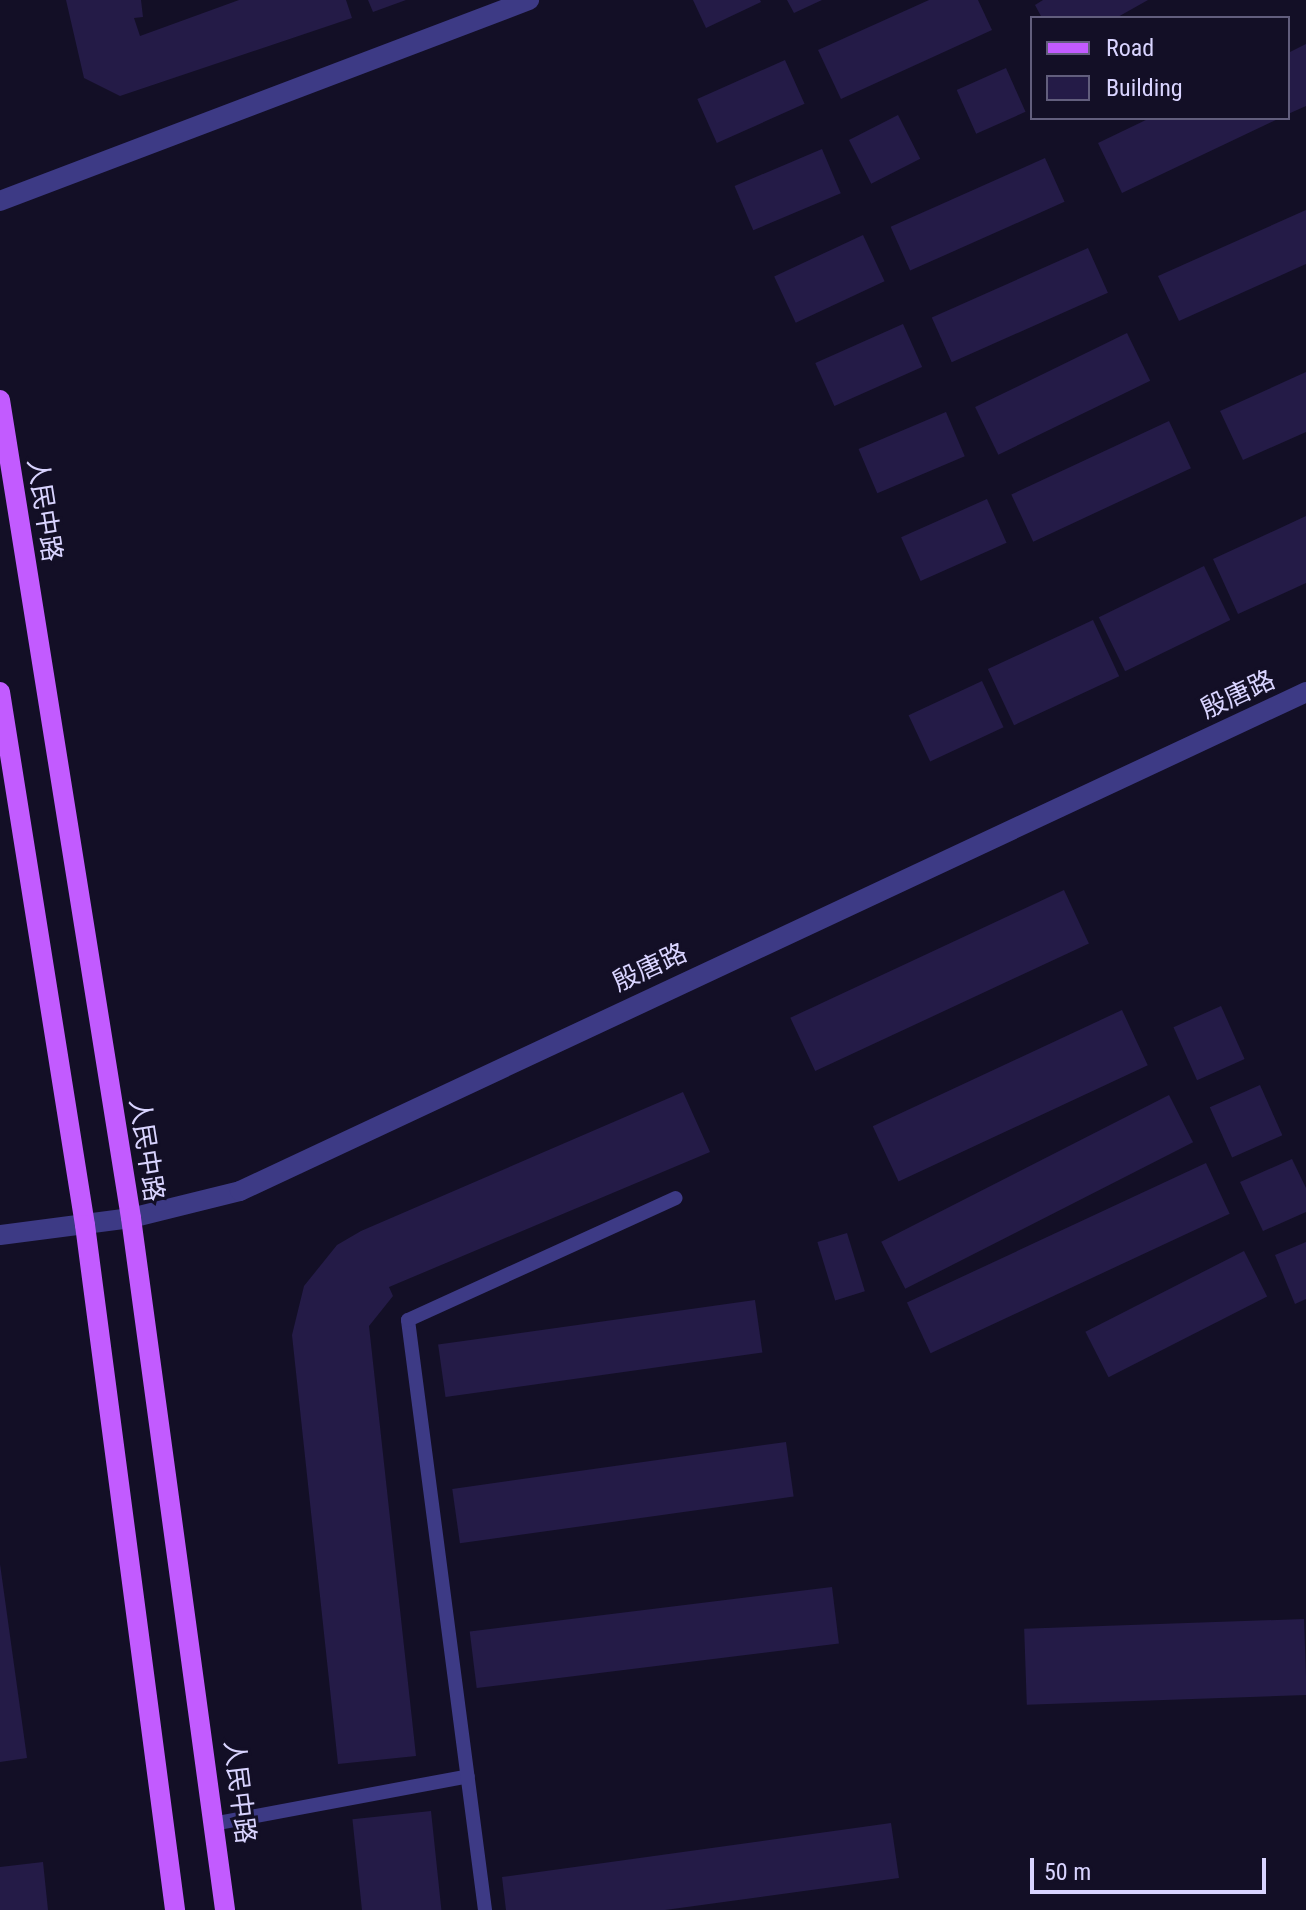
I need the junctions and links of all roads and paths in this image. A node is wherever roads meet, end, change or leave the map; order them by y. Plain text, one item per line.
1 (529, 0) edge
2 (0, 201) edge
3 (0, 400) edge
4 (0, 692) edge
5 (1306, 692) edge
6 (676, 1198) dead end
7 (131, 1218) junction
8 (85, 1225) junction
9 (0, 1235) edge
10 (468, 1776) junction
11 (218, 1823) junction
12 (175, 1910) edge
13 (225, 1910) edge
14 (485, 1910) edge

1 - 2 street
3 - 7 main road, 人民中路
4 - 8 main road
5 - 7 street, 殷唐路
6 - 10 lane
7 - 8 street, 殷唐路
7 - 11 main road, 人民中路
8 - 9 street, 殷唐路
8 - 12 main road
10 - 11 lane
10 - 14 lane
11 - 13 main road, 人民中路

